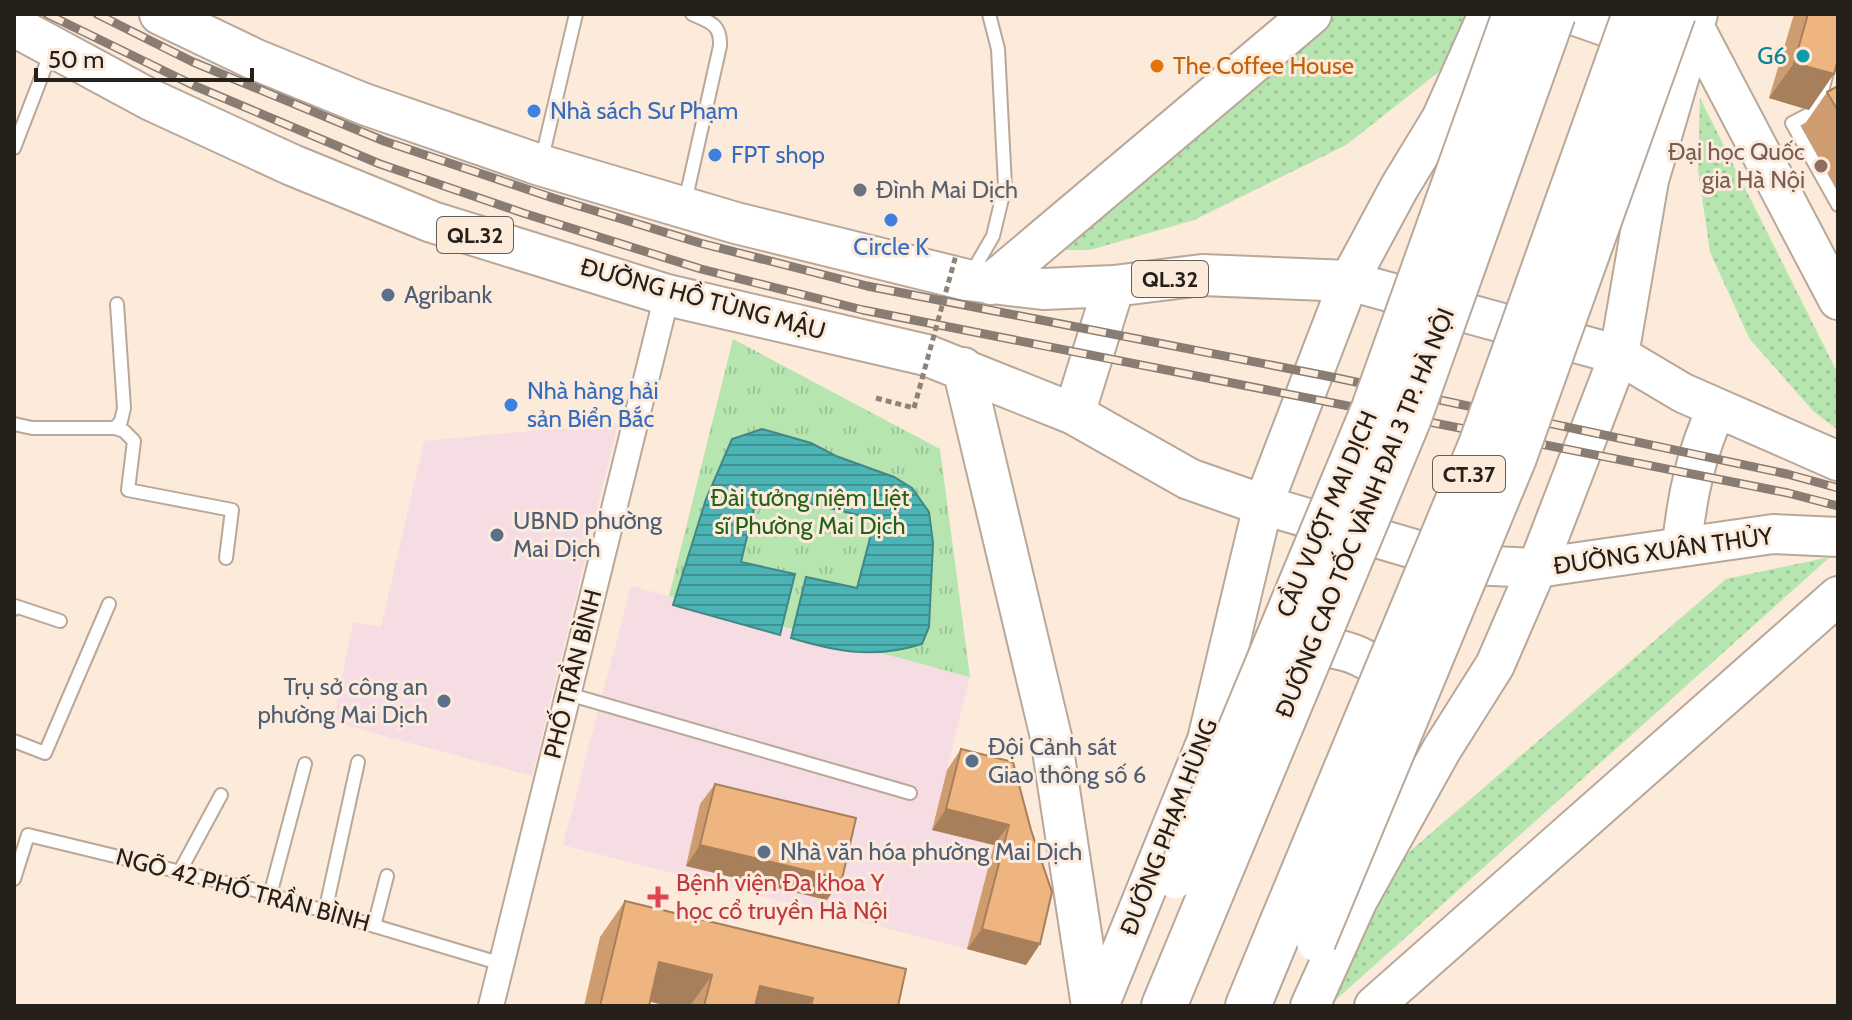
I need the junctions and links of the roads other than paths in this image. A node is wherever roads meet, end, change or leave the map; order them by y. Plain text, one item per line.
1 (160, 14) edge
2 (576, 14) edge
3 (692, 14) edge
4 (989, 14) edge
5 (1311, 14) edge
6 (1488, 14) edge
7 (1512, 14) edge
8 (1553, 14) edge
9 (1570, 14) edge
10 (1635, 14) edge
11 (1689, 18) edge
12 (14, 26) edge
13 (52, 49) junction
14 (1830, 65) edge
15 (14, 148) edge
16 (540, 165) junction
17 (1838, 205) edge
18 (683, 209) junction
19 (972, 273) junction
20 (1349, 281) junction
21 (1114, 286) junction
22 (667, 295) junction
23 (1838, 300) edge
24 (117, 304) dead end
25 (1619, 355) junction
26 (963, 368) junction
27 (1717, 408) junction
28 (1074, 414) junction
29 (14, 424) edge
30 (115, 428) junction
31 (1838, 461) edge
32 (1263, 505) junction
33 (1838, 537) edge
34 (1682, 545) junction
35 (226, 558) dead end
36 (1537, 568) junction
37 (1838, 596) edge
38 (109, 604) dead end
39 (14, 609) edge
40 (60, 621) dead end
41 (1226, 659) junction
42 (568, 694) junction
43 (14, 741) edge
44 (1442, 749) junction
45 (358, 762) dead end
46 (305, 764) dead end
47 (910, 793) dead end
48 (221, 795) dead end
49 (180, 871) junction
50 (387, 876) dead end
51 (14, 879) edge
52 (1193, 886) junction
53 (270, 895) junction
54 (325, 912) junction
55 (374, 926) junction
56 (1299, 934) junction
57 (502, 964) junction
58 (491, 1006) edge
59 (1092, 1006) edge
60 (1099, 1006) edge
61 (1122, 1006) edge
62 (1164, 1006) edge
63 (1248, 1006) edge
64 (1290, 1006) edge
65 (1310, 1006) edge
66 (1374, 1006) edge

1 - 16 highway, QL.32
2 - 16 lane
3 - 18 lane
4 - 19 lane
5 - 19 highway
6 - 20 main road, ĐƯỜNG PHẠM HÙNG
7 - 52 main road, CẦU VƯỢT MAI DỊCH, bridge
8 - 52 highway, ĐƯỜNG CAO TỐC VÀNH ĐAI 3 TP. HÀ NỘI, bridge
9 - 11 main road
10 - 56 highway, CT.37, bridge
11 - 23 main road
11 - 25 main road
11 - 56 main road, bridge
12 - 13 highway, ĐƯỜNG HỒ TÙNG MẬU / QL.32
13 - 15 lane
13 - 22 highway, ĐƯỜNG HỒ TÙNG MẬU / QL.32
14 - 17 lane
16 - 18 highway, QL.32
18 - 19 highway, QL.32
19 - 21 highway, QL.32
20 - 21 highway, QL.32
20 - 25 main road
20 - 32 main road, ĐƯỜNG PHẠM HÙNG
21 - 28 highway
22 - 26 highway, ĐƯỜNG HỒ TÙNG MẬU / QL.32
22 - 42 street, PHỐ TRẦN BÌNH
24 - 30 lane
25 - 27 main road
25 - 36 main road
26 - 28 highway, ĐƯỜNG HỒ TÙNG MẬU / QL.32
26 - 59 highway
27 - 31 main road
27 - 34 main road
28 - 32 highway, ĐƯỜNG HỒ TÙNG MẬU / QL.32
29 - 30 lane
30 - 35 lane
32 - 36 main road, ĐƯỜNG XUÂN THỦY
32 - 41 main road, ĐƯỜNG PHẠM HÙNG
33 - 34 main road, ĐƯỜNG XUÂN THỦY
34 - 36 main road, ĐƯỜNG XUÂN THỦY
36 - 44 main road
37 - 66 main road
38 - 43 lane
39 - 40 lane
41 - 44 main road
41 - 60 main road, ĐƯỜNG PHẠM HÙNG
42 - 47 lane
42 - 57 street, PHỐ TRẦN BÌNH
44 - 65 main road
45 - 54 lane
46 - 53 lane
48 - 49 lane
49 - 51 lane, NGÕ 42 PHỐ TRẦN BÌNH
49 - 53 lane, NGÕ 42 PHỐ TRẦN BÌNH
50 - 55 lane
52 - 61 main road, CẦU VƯỢT MAI DỊCH
52 - 62 highway, ĐƯỜNG CAO TỐC VÀNH ĐAI 3 TP. HÀ NỘI
53 - 54 lane, NGÕ 42 PHỐ TRẦN BÌNH
54 - 55 lane, NGÕ 42 PHỐ TRẦN BÌNH
55 - 57 lane, NGÕ 42 PHỐ TRẦN BÌNH
56 - 63 highway, CT.37
56 - 64 main road
57 - 58 street, PHỐ TRẦN BÌNH

